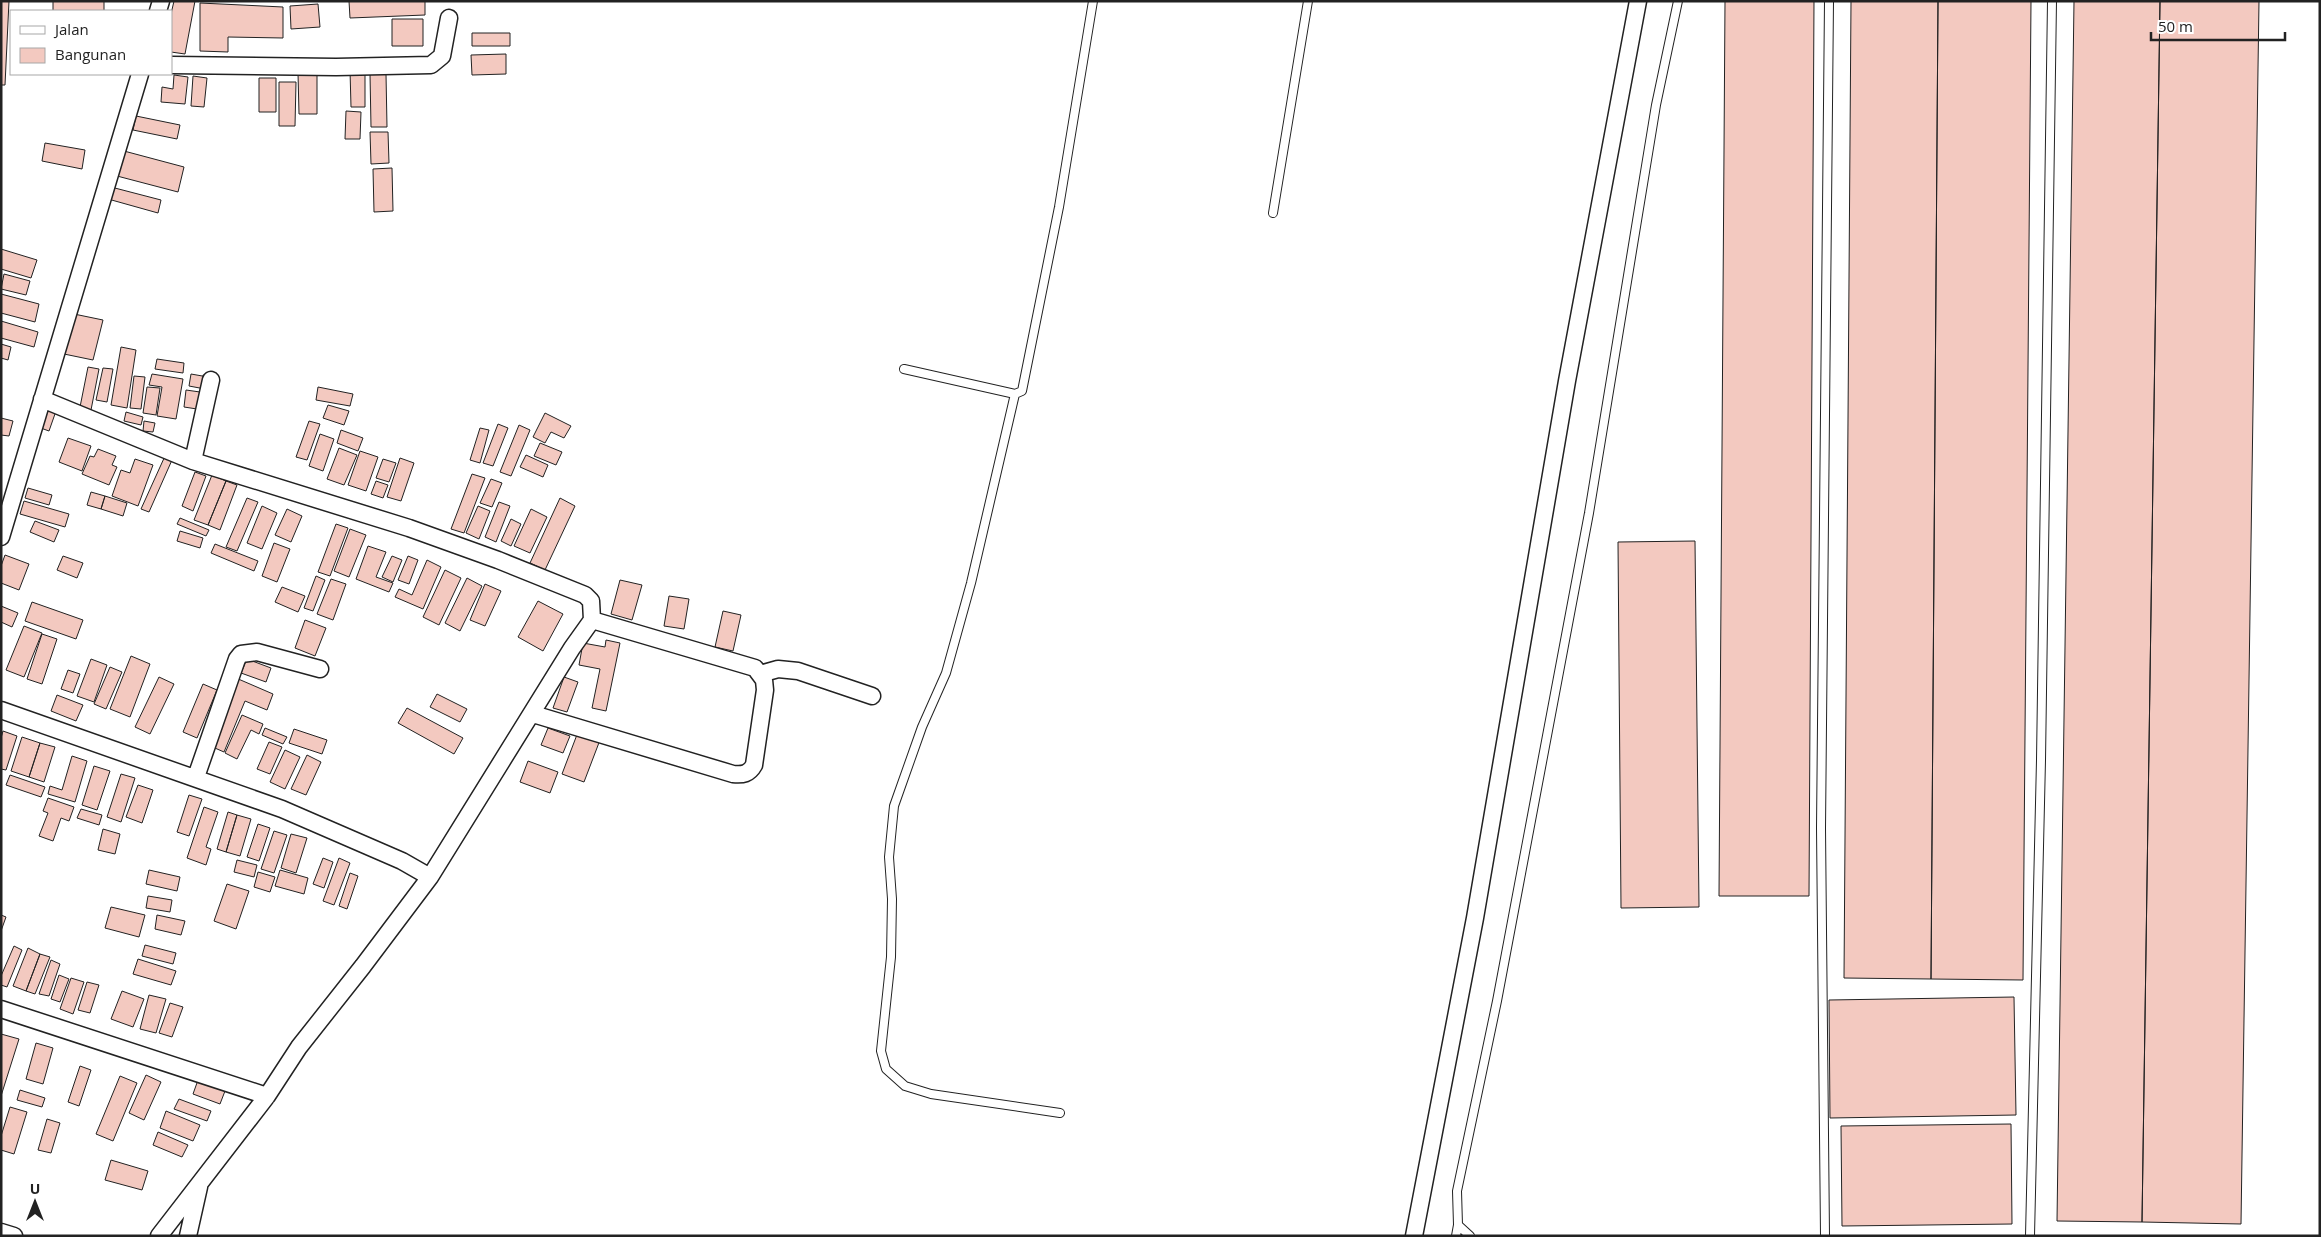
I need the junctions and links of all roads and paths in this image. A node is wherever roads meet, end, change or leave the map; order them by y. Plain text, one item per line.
1 (1093, 1) edge
2 (1308, 1) edge
3 (1638, 1) edge
4 (1678, 1) edge
5 (1829, 1) edge
6 (2052, 1) edge
7 (449, 18) dead end
8 (172, 65) edge
9 (140, 75) edge
10 (1273, 213) dead end
11 (904, 369) dead end
12 (211, 380) dead end
13 (1015, 394) junction
14 (42, 399) junction
15 (193, 461) junction
16 (1, 537) edge
17 (592, 620) junction
18 (320, 668) dead end
19 (760, 674) junction
20 (872, 696) dead end
21 (1, 710) edge
22 (533, 714) junction
23 (196, 777) junction
24 (430, 876) junction
25 (1, 1009) edge
26 (267, 1096) junction
27 (1060, 1112) dead end
28 (201, 1181) junction
29 (1458, 1225) junction
30 (1, 1232) edge
31 (14, 1236) edge
32 (159, 1236) edge
33 (188, 1236) edge
34 (1414, 1236) edge
35 (1456, 1236) edge
36 (1470, 1236) edge
37 (1825, 1236) edge
38 (2030, 1236) edge

1 - 13 lane
2 - 10 lane
3 - 34 street
4 - 29 lane
5 - 37 lane
6 - 38 lane
7 - 8 street
9 - 14 street
11 - 13 lane
12 - 15 street
13 - 27 lane
14 - 15 street
14 - 16 street
15 - 17 street
17 - 19 street
17 - 22 street
18 - 23 street
19 - 20 street
19 - 22 street
21 - 23 street
22 - 24 street
23 - 24 street
24 - 26 street
25 - 26 street
26 - 28 street
28 - 32 street
28 - 33 street
29 - 35 lane
29 - 36 lane
30 - 31 street

